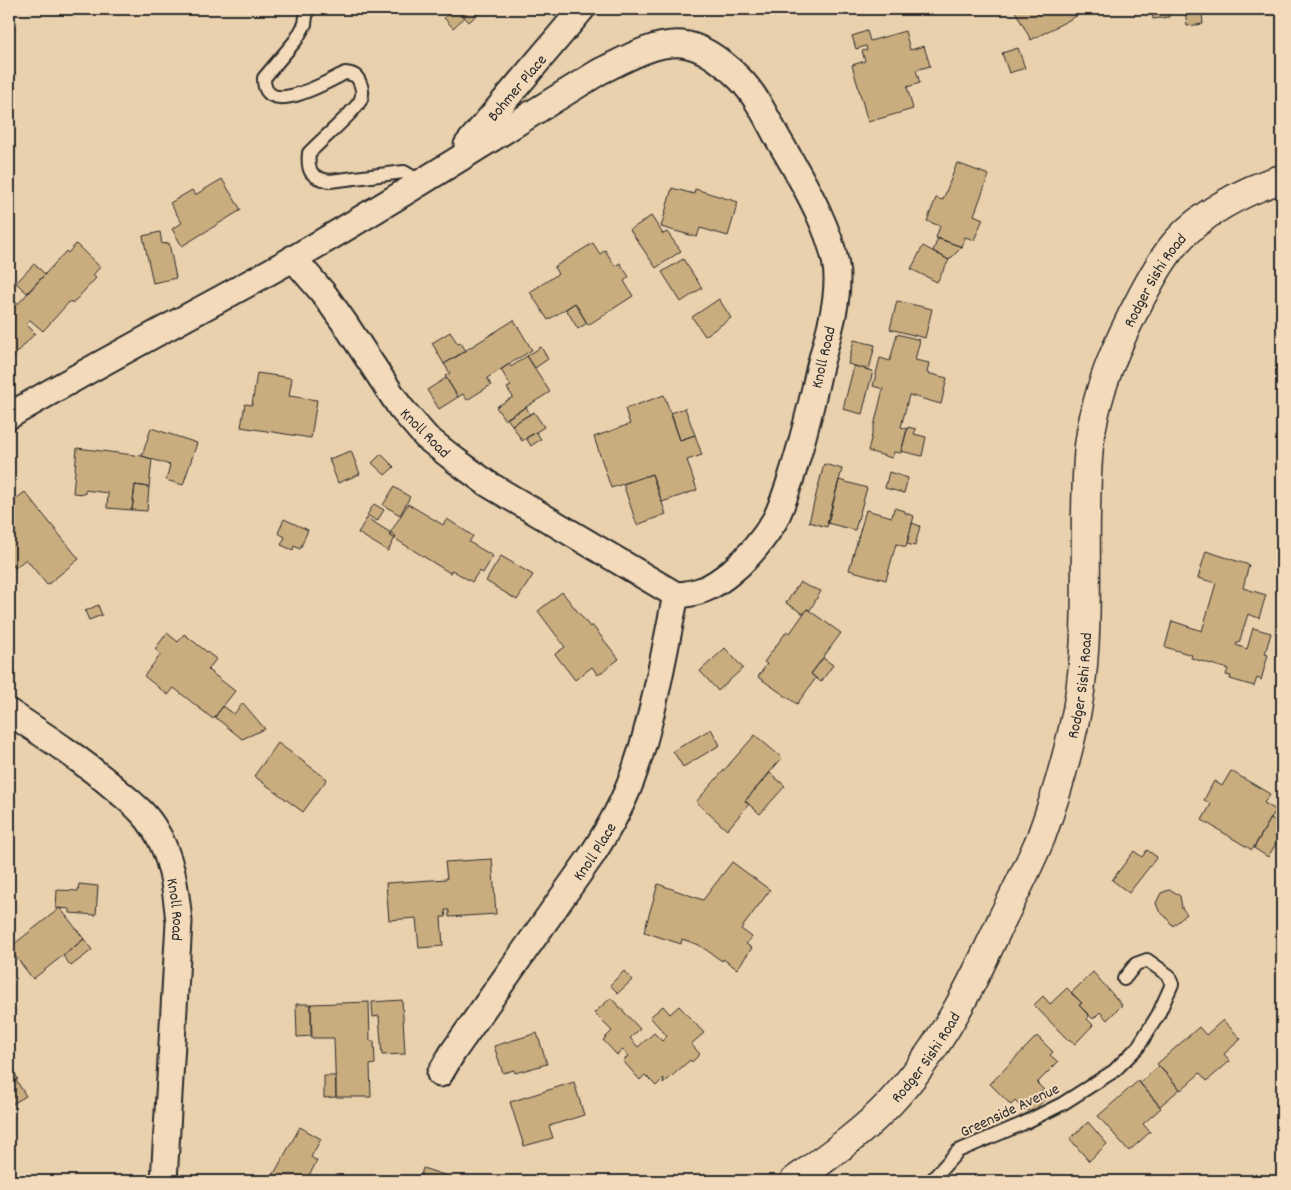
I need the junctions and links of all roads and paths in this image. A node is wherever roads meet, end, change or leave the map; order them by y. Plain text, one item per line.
1 (307, 9) edge
2 (582, 9) edge
3 (451, 164) junction
4 (1282, 179) edge
5 (421, 182) junction
6 (293, 258) junction
7 (9, 416) edge
8 (676, 595) junction
9 (9, 712) edge
10 (1124, 979) dead end
11 (440, 1074) dead end
12 (164, 1181) edge
13 (794, 1181) edge
14 (931, 1181) edge

1 - 5 lane
2 - 3 street, Bohmer Place
3 - 5 street, Knoll Road
3 - 8 street, Knoll Road
4 - 13 main road, Rodger Sishi Road
5 - 6 street, Knoll Road
6 - 7 street, Knoll Road
6 - 8 street, Knoll Road
8 - 11 street, Knoll Place
9 - 12 street, Knoll Road
10 - 14 lane, Greenside Avenue

